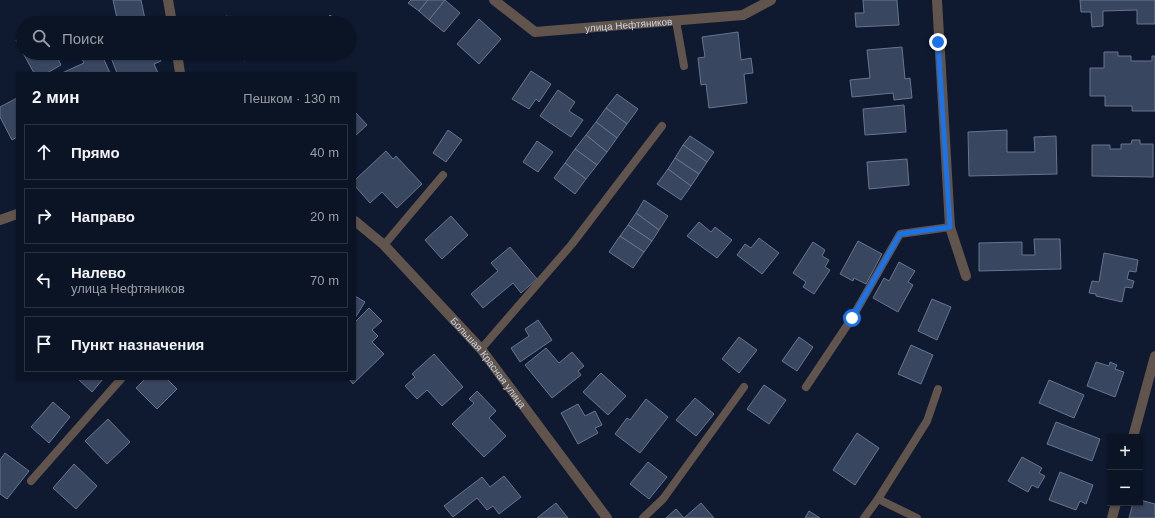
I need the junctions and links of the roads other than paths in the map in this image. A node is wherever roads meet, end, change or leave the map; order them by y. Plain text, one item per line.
1 (168, 0) edge
2 (494, 0) edge
3 (771, 0) edge
4 (936, 0) edge
5 (171, 16) edge
6 (676, 21) junction
7 (178, 60) edge
8 (684, 66) dead end
9 (180, 72) edge
10 (662, 126) dead end
11 (443, 175) dead end
12 (16, 214) edge
13 (0, 220) edge
14 (356, 222) edge
15 (950, 227) junction
16 (384, 245) junction
17 (966, 276) dead end
18 (481, 349) junction
19 (1155, 356) edge
20 (120, 380) edge
21 (744, 387) dead end
22 (806, 387) dead end
23 (938, 389) dead end
24 (1135, 434) edge
25 (31, 481) dead end
26 (878, 499) junction
27 (1115, 506) edge
28 (607, 518) edge
29 (643, 518) edge
30 (864, 518) edge
31 (917, 518) edge
32 (1112, 518) edge

1 - 5 street
2 - 6 street, улица Нефтяников
3 - 6 street, улица Нефтяников
4 - 15 street
6 - 8 lane
7 - 9 street
10 - 18 lane
11 - 16 lane
12 - 13 street
14 - 16 street, Большая Красная улица
15 - 17 street
15 - 22 lane
16 - 18 street, Большая Красная улица
18 - 28 street, Большая Красная улица
19 - 24 street
20 - 25 lane
21 - 29 lane
23 - 26 lane
26 - 30 lane
26 - 31 lane
27 - 32 street

